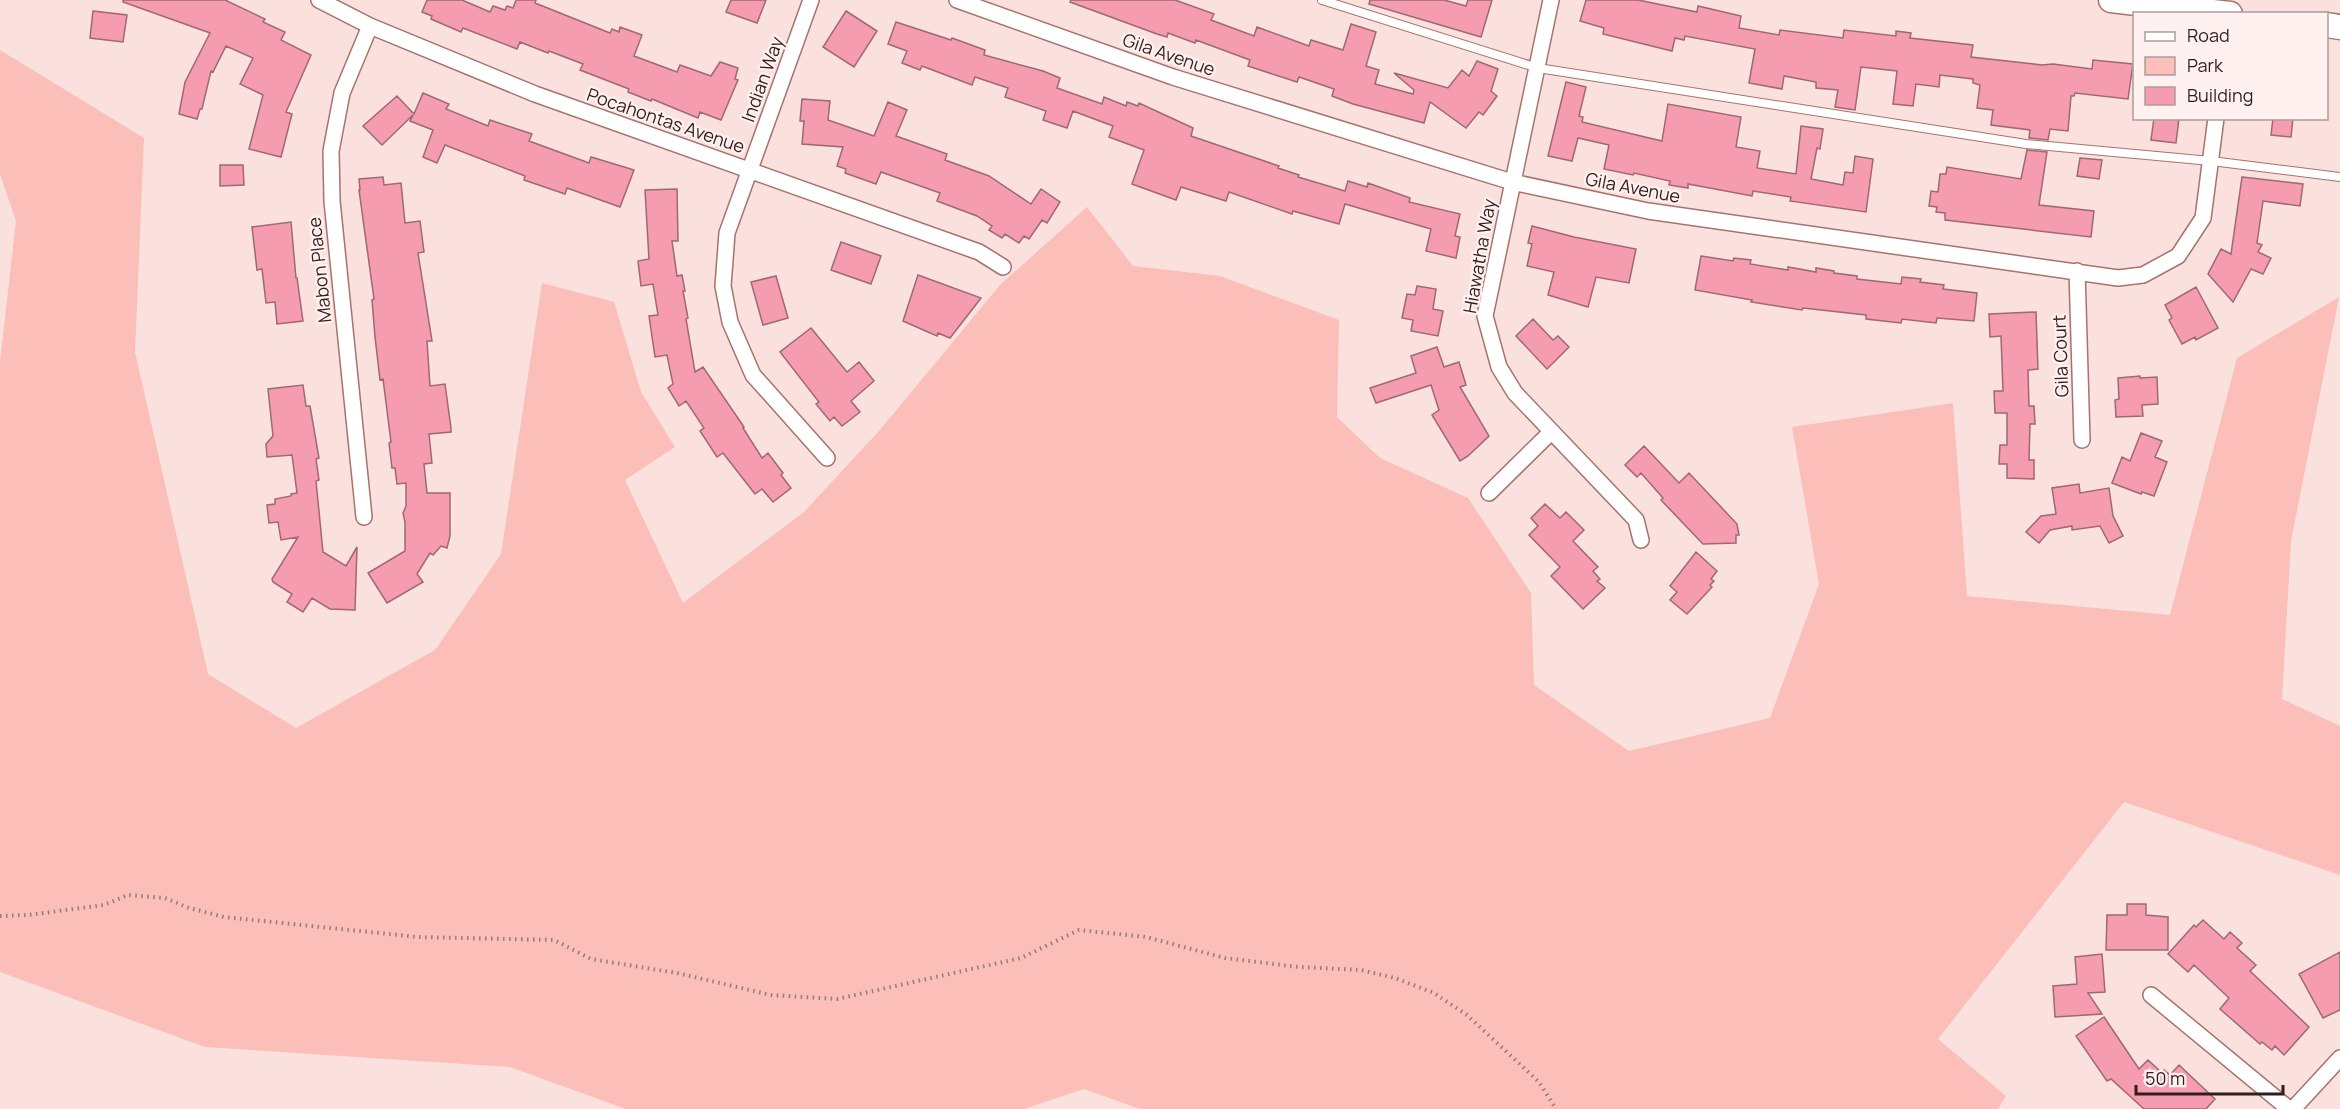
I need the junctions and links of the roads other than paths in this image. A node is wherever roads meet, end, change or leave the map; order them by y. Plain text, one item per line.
1 (319, 0) edge
2 (811, 0) edge
3 (957, 0) edge
4 (1322, 0) edge
5 (1551, 0) edge
6 (2111, 0) edge
7 (2220, 12) edge
8 (370, 26) junction
9 (1538, 68) junction
10 (2216, 120) edge
11 (2211, 161) junction
12 (750, 170) junction
13 (2340, 177) edge
14 (1512, 183) junction
15 (1003, 267) dead end
16 (2077, 271) junction
17 (1551, 432) junction
18 (2082, 440) dead end
19 (826, 458) dead end
20 (1489, 493) dead end
21 (364, 516) dead end
22 (1641, 540) dead end
23 (2151, 995) dead end
24 (2340, 1058) edge
25 (2291, 1109) edge

1 - 8 street, Pocahontas Avenue
2 - 12 street, Indian Way
3 - 14 street, Gila Avenue
4 - 9 lane
5 - 9 street, Hiawatha Way
6 - 7 main road
8 - 12 street, Pocahontas Avenue
8 - 21 street, Mabon Place
9 - 11 lane
9 - 14 street, Hiawatha Way
10 - 11 street, Gila Avenue
11 - 13 lane
11 - 16 street, Gila Avenue
12 - 15 street, Pocahontas Avenue
12 - 19 street, Indian Way
14 - 16 street, Gila Avenue
14 - 17 street, Hiawatha Way
16 - 18 street, Gila Court
17 - 20 street
17 - 22 street, Hiawatha Way
23 - 25 street
24 - 25 street

